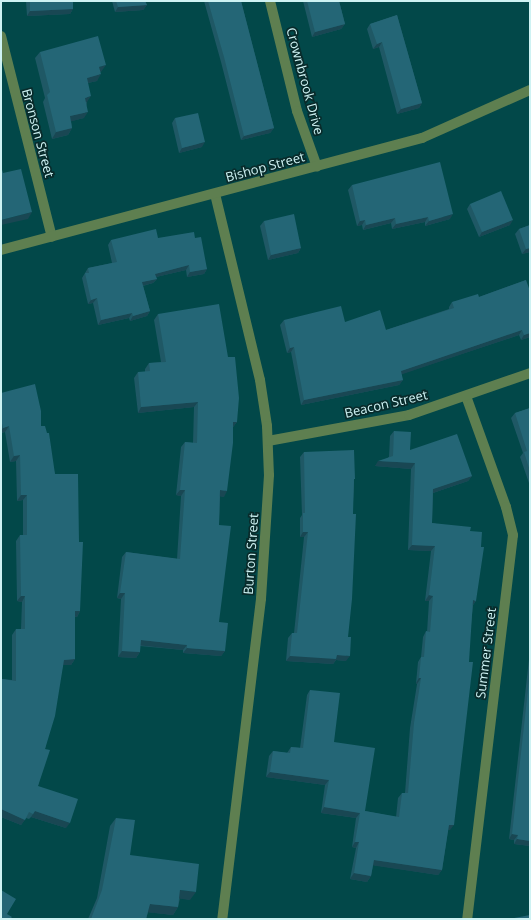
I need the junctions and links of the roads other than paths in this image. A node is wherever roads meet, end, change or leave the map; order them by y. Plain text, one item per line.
1 (270, 1) edge
2 (1, 36) edge
3 (530, 90) edge
4 (317, 167) junction
5 (215, 194) junction
6 (52, 237) junction
7 (1, 250) edge
8 (530, 374) edge
9 (466, 396) junction
10 (268, 441) junction
11 (222, 919) edge
12 (467, 919) edge

1 - 4 street, Crownbrook Drive
2 - 6 street, Bronson Street
3 - 4 street, Bishop Street
4 - 5 street, Bishop Street
5 - 6 street, Bishop Street
5 - 10 street, Burton Street
6 - 7 street, Bishop Street
8 - 9 street, Beacon Street
9 - 10 street, Beacon Street
9 - 12 street, Summer Street
10 - 11 street, Burton Street

